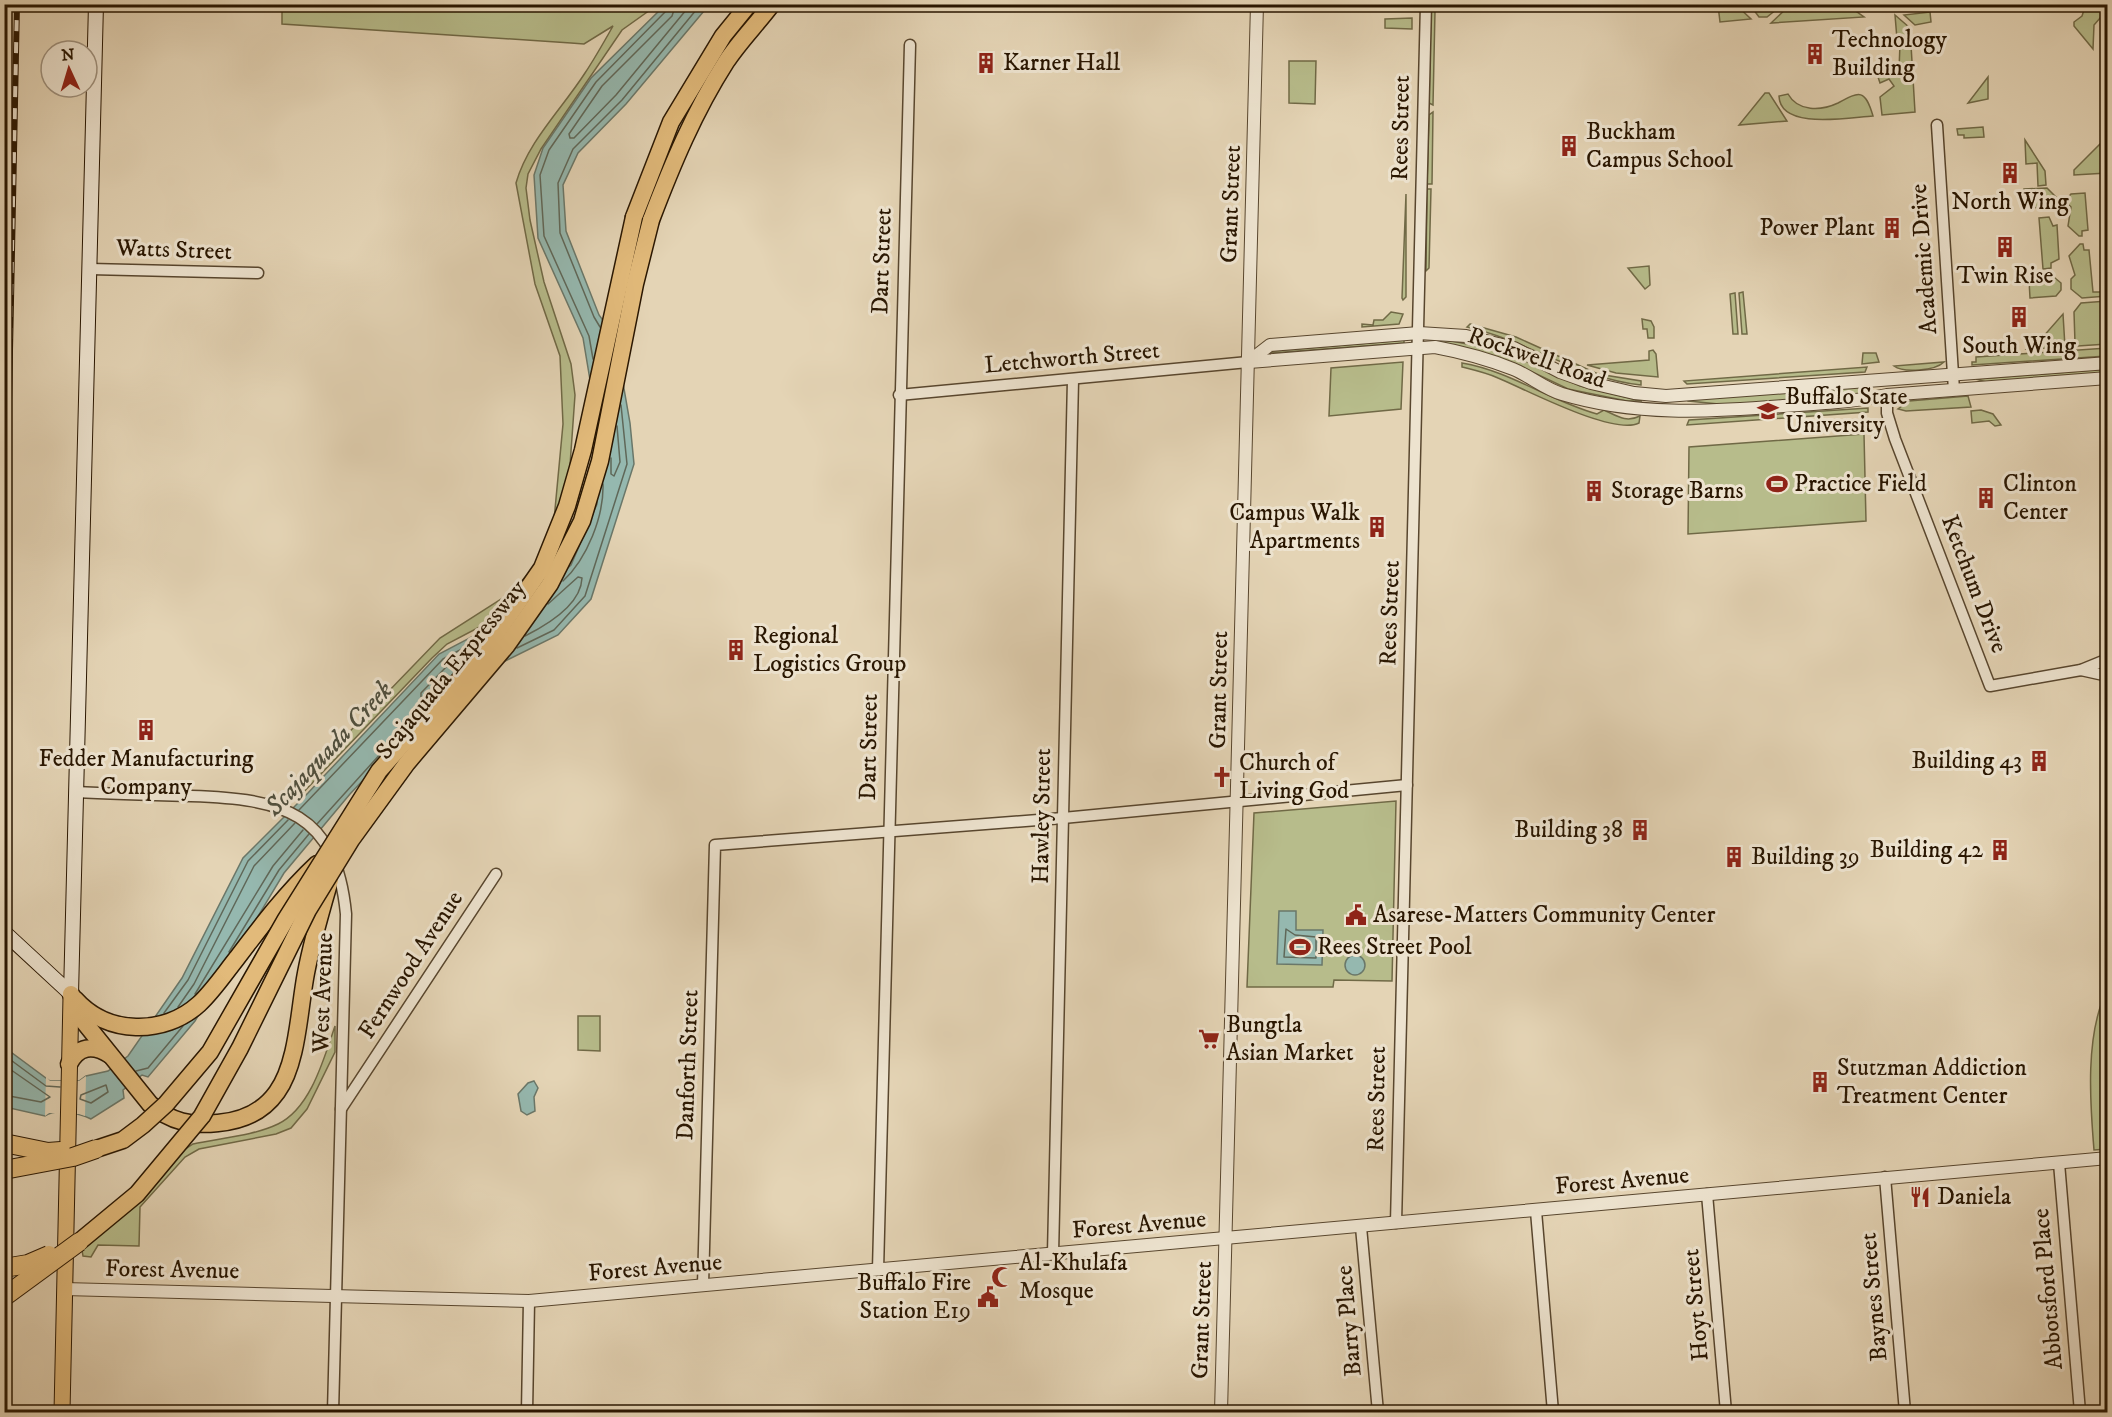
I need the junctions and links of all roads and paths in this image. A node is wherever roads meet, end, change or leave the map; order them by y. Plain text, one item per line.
1 (96, 4) edge
2 (749, 4) edge
3 (772, 4) edge
4 (1257, 4) edge
5 (1426, 4) edge
6 (910, 45) dead end
7 (1936, 124) dead end
8 (90, 269) junction
9 (258, 273) dead end
10 (1419, 333) junction
11 (1418, 348) junction
12 (1248, 362) junction
13 (2108, 363) edge
14 (1953, 374) junction
15 (2108, 378) edge
16 (1073, 380) junction
17 (1954, 390) junction
18 (899, 395) junction
19 (1887, 395) junction
20 (2108, 660) edge
21 (2081, 670) junction
22 (2108, 676) edge
23 (1407, 785) junction
24 (76, 792) junction
25 (1237, 800) junction
26 (1063, 818) junction
27 (888, 831) junction
28 (329, 861) junction
29 (496, 874) dead end
30 (4, 932) edge
31 (71, 994) junction
32 (114, 1060) junction
33 (69, 1072) junction
34 (341, 1110) junction
35 (4, 1143) edge
36 (96, 1149) junction
37 (2108, 1158) edge
38 (2059, 1163) junction
39 (4, 1170) edge
40 (1885, 1178) junction
41 (1707, 1194) junction
42 (1536, 1211) junction
43 (1396, 1223) junction
44 (1361, 1227) junction
45 (1226, 1238) junction
46 (79, 1242) junction
47 (1053, 1254) junction
48 (4, 1268) edge
49 (878, 1270) junction
50 (703, 1285) junction
51 (64, 1289) junction
52 (336, 1296) junction
53 (4, 1297) edge
54 (529, 1301) junction
55 (62, 1413) edge
56 (333, 1413) edge
57 (527, 1413) edge
58 (1221, 1413) edge
59 (1378, 1413) edge
60 (1553, 1413) edge
61 (1726, 1413) edge
62 (1905, 1413) edge
63 (2080, 1413) edge

1 - 8 main road
2 - 28 highway, Scajaquada Expressway, bridge
3 - 28 highway, Scajaquada Expressway, bridge
4 - 12 street, Grant Street
5 - 10 street, Rees Street
6 - 18 street, Dart Street
7 - 14 street, Academic Drive
8 - 9 street, Watts Street
8 - 24 main road
10 - 11 street, Rees Street
10 - 12 street, Letchworth Street
10 - 14 street, Rockwell Road
11 - 12 street, Letchworth Street
11 - 19 street, Rockwell Road
11 - 23 street, Rees Street
12 - 16 street, Letchworth Street
12 - 25 street, Grant Street
13 - 14 street, Rockwell Road
14 - 17 street, Academic Drive
15 - 17 street, Rockwell Road
16 - 18 street, Letchworth Street
16 - 26 street, Hawley Street
17 - 19 street, Rockwell Road
18 - 27 street, Dart Street
19 - 21 street, Ketchum Drive
20 - 21 street
21 - 22 street
23 - 25 street
23 - 43 street, Rees Street
24 - 31 main road
24 - 34 street, West Avenue
25 - 26 street
25 - 45 street, Grant Street
26 - 27 street
26 - 47 street, Hawley Street
27 - 49 street, Dart Street
27 - 50 street, Danforth Street
28 - 31 highway, bridge
28 - 32 highway, bridge
28 - 36 highway, Scajaquada Expressway, bridge
28 - 46 highway, Scajaquada Expressway, bridge
29 - 34 street, Fernwood Avenue
30 - 31 main road
31 - 32 highway
31 - 33 main road
32 - 33 highway
33 - 51 main road
34 - 52 street, West Avenue
35 - 36 highway, bridge
36 - 39 highway, bridge
37 - 38 street, Forest Avenue
38 - 40 street, Forest Avenue
38 - 63 street, Abbotsford Place
40 - 41 street, Forest Avenue
40 - 62 street, Baynes Street
41 - 42 street, Forest Avenue
41 - 61 street, Hoyt Street
42 - 43 street, Forest Avenue
42 - 60 street
43 - 44 street, Forest Avenue
44 - 45 street, Forest Avenue
44 - 59 street, Barry Place
45 - 47 street, Forest Avenue
45 - 58 street, Grant Street
46 - 48 highway, bridge
46 - 53 highway, bridge
47 - 49 street, Forest Avenue
49 - 50 street, Forest Avenue
50 - 54 street, Forest Avenue
51 - 52 street, Forest Avenue
51 - 55 main road
52 - 54 street, Forest Avenue
52 - 56 street, West Avenue
54 - 57 street

